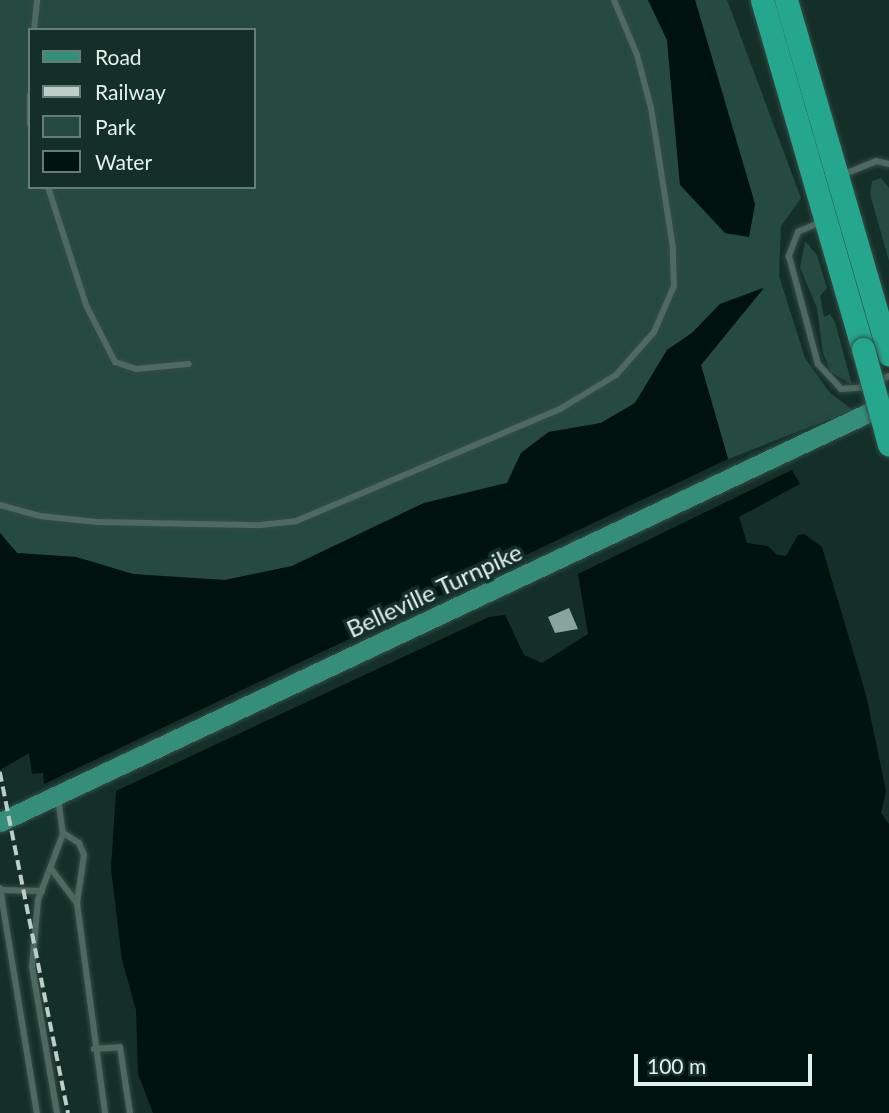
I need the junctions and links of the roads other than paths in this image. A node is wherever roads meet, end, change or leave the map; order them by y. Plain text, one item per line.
1 (37, 0) edge
2 (614, 0) edge
3 (762, 0) edge
4 (786, 0) edge
5 (800, 0) edge
6 (34, 28) edge
7 (818, 106) junction
8 (889, 164) edge
9 (839, 177) junction
10 (49, 189) edge
11 (826, 220) junction
12 (887, 346) edge
13 (189, 364) dead end
14 (889, 376) edge
15 (889, 403) edge
16 (889, 446) edge
17 (0, 505) edge
18 (58, 795) junction
19 (0, 822) edge
20 (63, 833) junction
21 (52, 870) junction
22 (0, 889) edge
23 (42, 891) junction
24 (77, 903) junction
25 (94, 1049) junction
26 (37, 1113) edge
27 (57, 1113) edge
28 (105, 1113) edge
29 (130, 1113) edge

1 - 6 lane
2 - 17 lane
3 - 11 highway
4 - 7 highway
5 - 7 highway
7 - 9 highway
8 - 9 lane
9 - 12 highway
10 - 13 lane
11 - 14 lane
11 - 16 highway, bridge
15 - 18 main road, Belleville Turnpike
18 - 19 main road, Belleville Turnpike
18 - 20 lane
20 - 21 lane
20 - 24 lane
21 - 23 lane
21 - 24 lane
22 - 23 lane
22 - 26 lane
23 - 27 lane
24 - 25 lane
25 - 28 lane
25 - 29 lane

